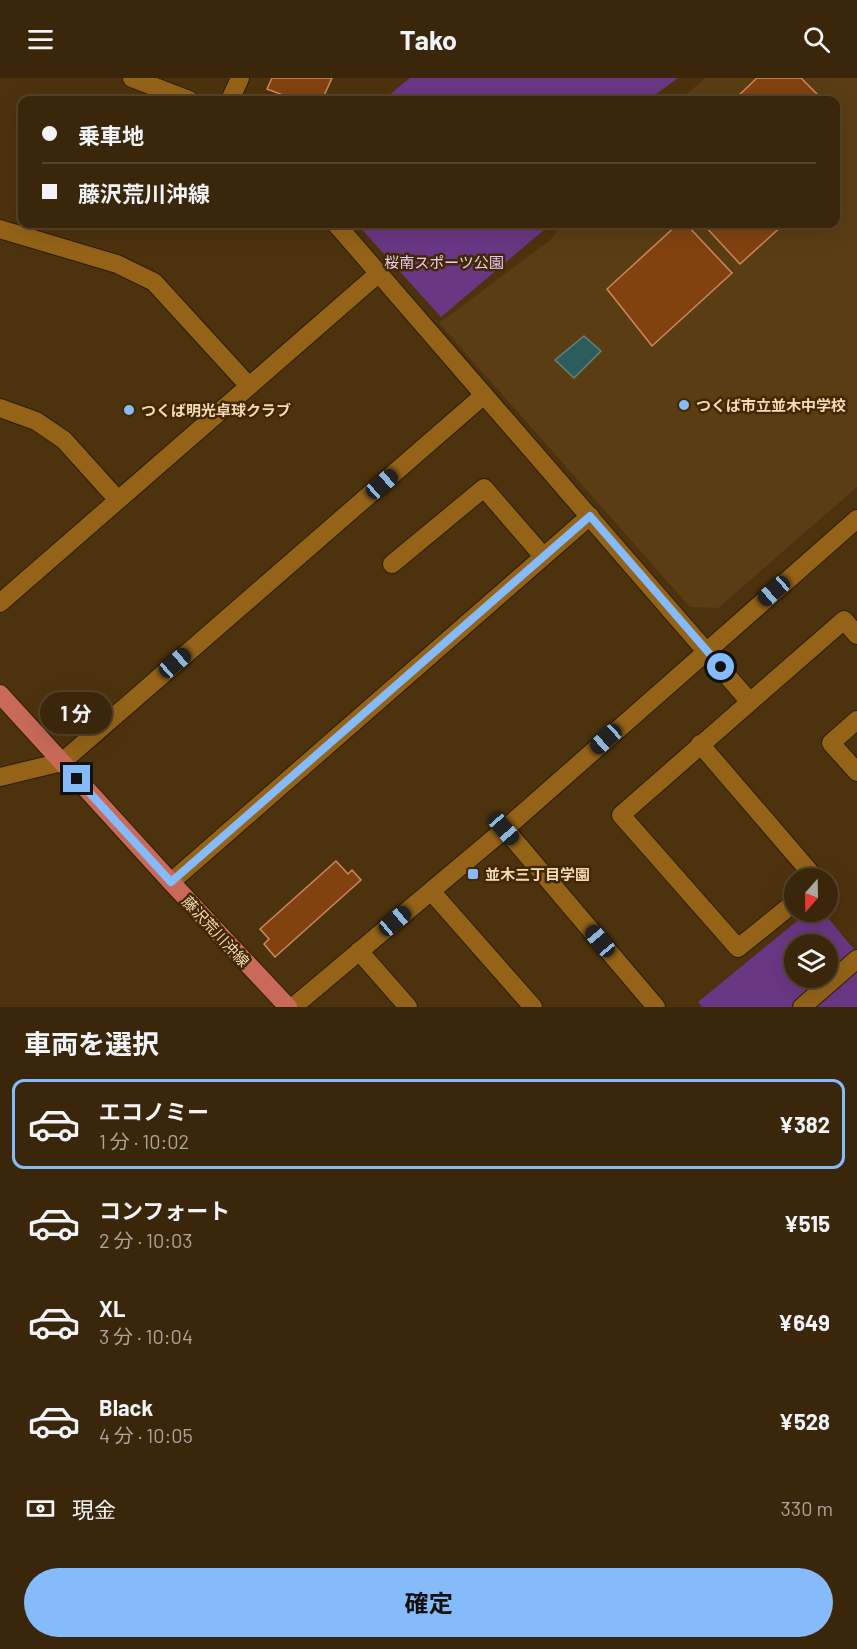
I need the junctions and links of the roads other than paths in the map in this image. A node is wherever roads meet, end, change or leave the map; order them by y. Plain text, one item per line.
1 (132, 78) edge
2 (240, 78) edge
3 (179, 96) edge
4 (232, 96) edge
5 (340, 228) edge
6 (0, 229) edge
7 (379, 273) junction
8 (249, 386) junction
9 (484, 395) junction
10 (0, 408) edge
11 (118, 500) junction
12 (590, 516) junction
13 (857, 519) edge
14 (543, 556) junction
15 (392, 564) dead end
16 (0, 603) edge
17 (850, 615) edge
18 (857, 635) edge
19 (706, 650) junction
20 (0, 694) edge
21 (750, 702) junction
22 (857, 720) edge
23 (700, 744) junction
24 (62, 762) junction
25 (857, 772) edge
26 (0, 777) edge
27 (504, 829) junction
28 (807, 868) edge
29 (171, 882) junction
30 (431, 891) junction
31 (784, 911) edge
32 (359, 951) junction
33 (857, 959) edge
34 (288, 1007) edge
35 (293, 1007) edge
36 (408, 1007) edge
37 (533, 1007) edge
38 (656, 1007) edge
39 (801, 1007) edge

1 - 3 street
2 - 4 street
5 - 7 street
6 - 8 street
7 - 8 street
7 - 9 street
8 - 11 street
9 - 12 street
9 - 24 street
10 - 11 street
11 - 16 street
12 - 14 street
12 - 19 street
13 - 19 street
14 - 15 street
14 - 29 street
17 - 18 street
17 - 21 street
19 - 21 street
19 - 27 street
20 - 24 main road, 藤沢荒川沖線
21 - 23 street
22 - 25 street
23 - 28 street
23 - 31 street
24 - 26 street
24 - 29 main road, 藤沢荒川沖線
27 - 30 street
27 - 38 street
29 - 34 main road, 藤沢荒川沖線
30 - 32 street
30 - 37 street
32 - 35 street
32 - 36 street
33 - 39 street

